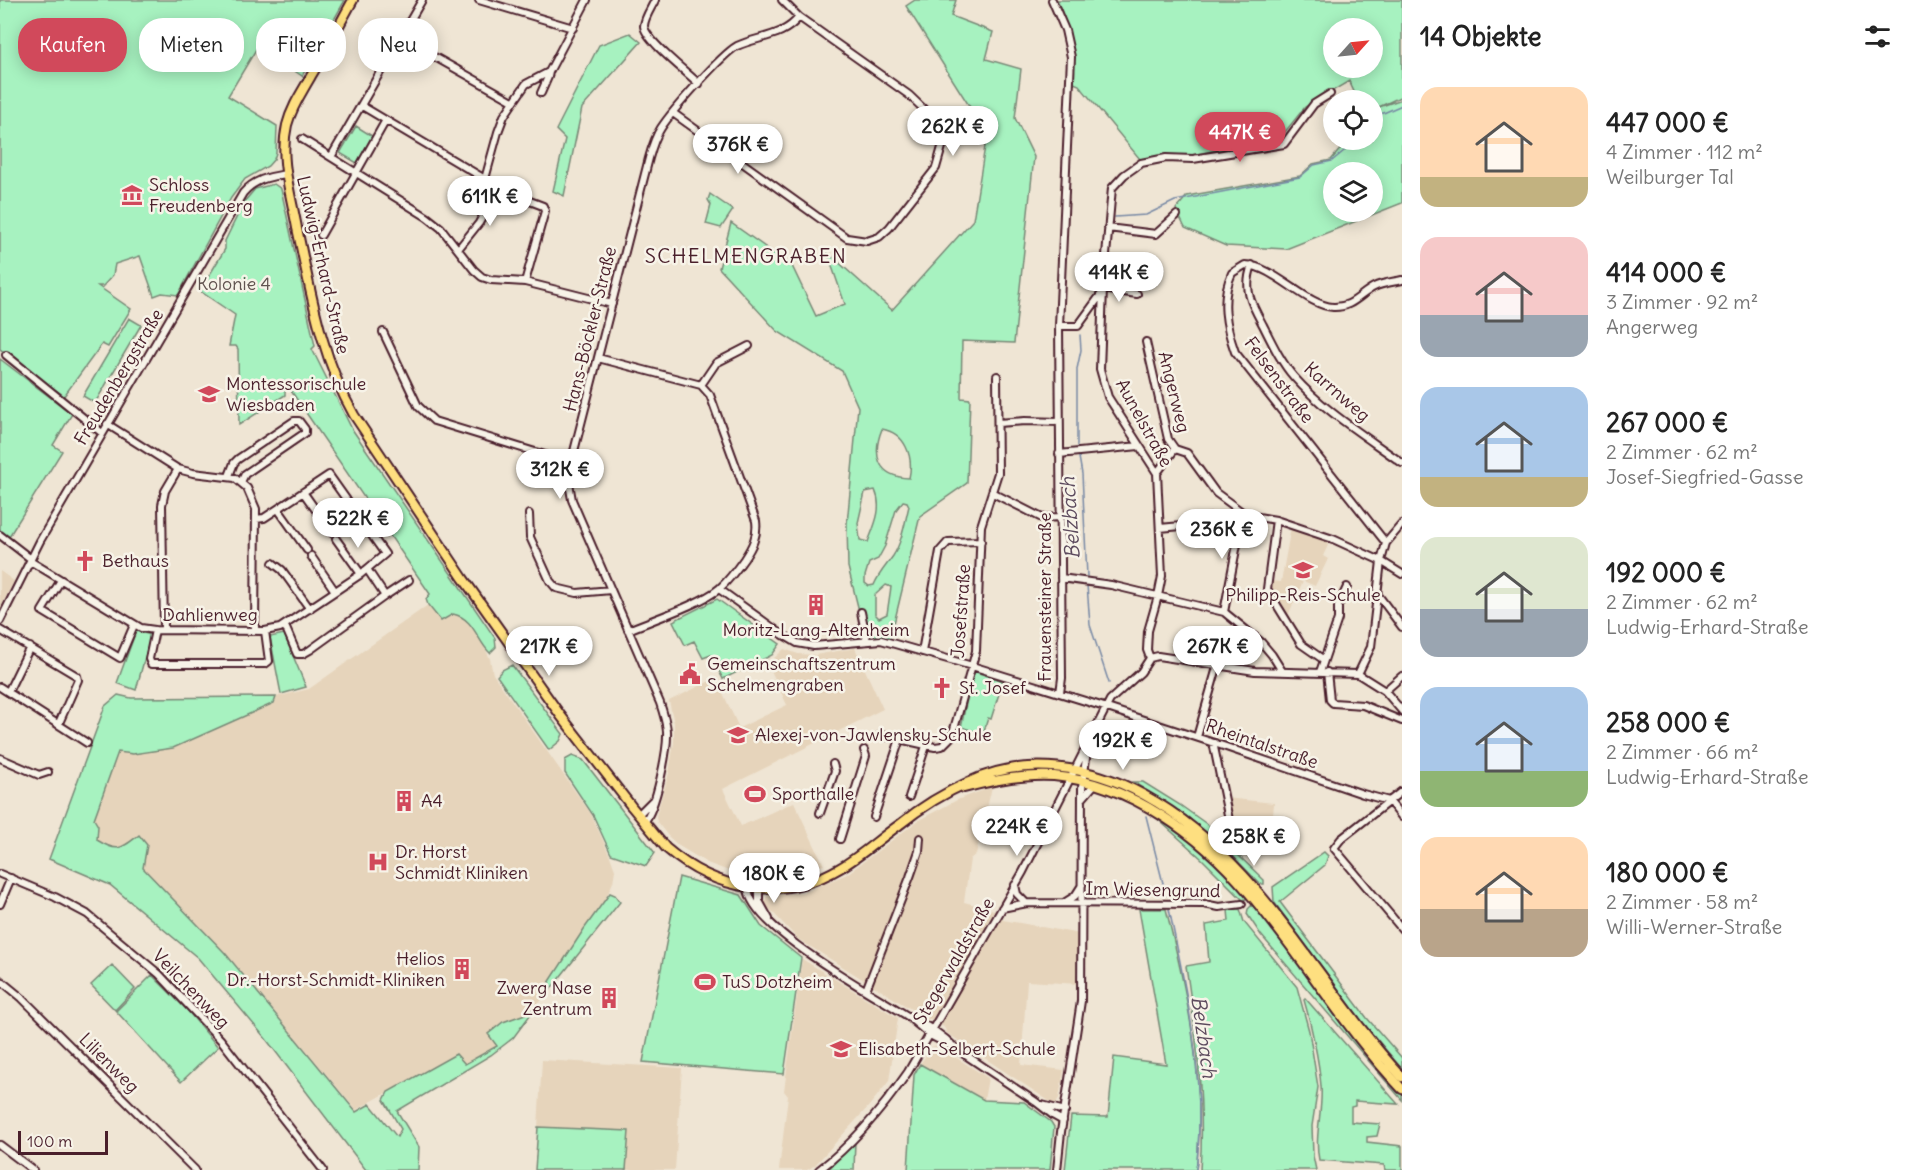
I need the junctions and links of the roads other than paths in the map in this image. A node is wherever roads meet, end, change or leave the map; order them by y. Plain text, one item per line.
1 (353, 0) edge
2 (422, 0) edge
3 (479, 0) edge
4 (587, 0) edge
5 (655, 0) edge
6 (782, 0) edge
7 (1052, 0) edge
8 (799, 16) junction
9 (412, 18) edge
10 (573, 28) junction
11 (438, 59) edge
12 (382, 72) edge
13 (549, 72) junction
14 (699, 84) junction
15 (541, 93) dead end
16 (1323, 98) edge
17 (513, 101) junction
18 (362, 106) junction
19 (673, 113) junction
20 (386, 120) junction
21 (302, 139) dead end
22 (331, 157) junction
23 (357, 172) junction
24 (286, 174) junction
25 (485, 179) junction
26 (498, 189) junction
27 (1178, 214) dead end
28 (1108, 228) junction
29 (321, 235) dead end
30 (459, 248) junction
31 (1252, 265) junction
32 (1402, 280) edge
33 (525, 282) junction
34 (1103, 291) junction
35 (1137, 294) dead end
36 (612, 304) junction
37 (1059, 326) junction
38 (383, 332) dead end
39 (1146, 342) dead end
40 (749, 346) dead end
41 (6, 355) dead end
42 (598, 358) junction
43 (998, 376) dead end
44 (701, 386) junction
45 (1059, 422) junction
46 (998, 423) junction
47 (107, 424) junction
48 (102, 433) junction
49 (1139, 446) junction
50 (1174, 448) junction
51 (1059, 454) junction
52 (571, 463) junction
53 (1402, 463) edge
54 (178, 469) junction
55 (1157, 473) junction
56 (229, 476) junction
57 (241, 482) junction
58 (303, 492) junction
59 (993, 493) junction
60 (278, 509) junction
61 (529, 514) dead end
62 (1242, 515) junction
63 (1060, 517) junction
64 (256, 519) junction
65 (1276, 520) junction
66 (1402, 524) edge
67 (1160, 528) junction
68 (332, 533) dead end
69 (0, 535) edge
70 (336, 539) dead end
71 (981, 541) junction
72 (1386, 543) junction
73 (30, 560) junction
74 (1381, 561) junction
75 (273, 563) dead end
76 (364, 572) junction
77 (1402, 574) edge
78 (1061, 578) junction
79 (61, 580) junction
80 (409, 580) dead end
81 (1347, 588) dead end
82 (719, 589) junction
83 (611, 590) junction
84 (335, 591) junction
85 (1378, 595) junction
86 (385, 596) junction
87 (1158, 596) junction
88 (310, 609) junction
89 (861, 612) dead end
90 (1224, 612) junction
91 (0, 621) edge
92 (134, 625) junction
93 (285, 626) junction
94 (1402, 627) edge
95 (0, 630) edge
96 (155, 630) junction
97 (164, 630) junction
98 (255, 630) junction
99 (628, 630) junction
100 (265, 631) junction
101 (867, 641) junction
102 (30, 647) junction
103 (922, 652) junction
104 (1150, 658) junction
105 (1324, 660) junction
106 (1218, 664) junction
107 (972, 666) junction
108 (1282, 671) junction
109 (1323, 672) junction
110 (1358, 674) junction
111 (1402, 676) edge
112 (0, 687) edge
113 (1385, 691) junction
114 (8, 692) junction
115 (1060, 693) junction
116 (1106, 708) junction
117 (1402, 711) edge
118 (1402, 722) edge
119 (58, 723) junction
120 (881, 735) dead end
121 (1197, 737) junction
122 (900, 739) junction
123 (87, 742) dead end
124 (1215, 743) junction
125 (926, 746) junction
126 (1087, 747) junction
127 (864, 750) dead end
128 (0, 758) edge
129 (833, 764) dead end
130 (1074, 768) junction
131 (48, 771) dead end
132 (1084, 771) junction
133 (1069, 779) junction
134 (1083, 782) junction
135 (1094, 785) junction
136 (1402, 792) edge
137 (948, 793) junction
138 (909, 797) dead end
139 (1082, 800) junction
140 (1389, 801) junction
141 (820, 813) dead end
142 (874, 817) dead end
143 (1402, 817) edge
144 (641, 819) junction
145 (920, 838) dead end
146 (840, 839) dead end
147 (1234, 844) dead end
148 (0, 874) edge
149 (11, 878) junction
150 (1082, 884) junction
151 (1015, 885) junction
152 (748, 888) junction
153 (759, 888) junction
154 (1252, 889) junction
155 (1027, 903) junction
156 (1064, 903) junction
157 (0, 904) edge
158 (1082, 904) junction
159 (1242, 904) dead end
160 (1264, 904) junction
161 (1002, 908) junction
162 (773, 925) junction
163 (1402, 929) edge
164 (0, 980) edge
165 (866, 990) junction
166 (931, 1032) junction
167 (1402, 1077) edge
168 (1402, 1089) edge
169 (1036, 1102) junction
170 (1065, 1111) junction
171 (1063, 1121) junction
172 (0, 1145) edge
173 (33, 1170) edge
174 (195, 1170) edge
175 (323, 1170) edge
176 (819, 1170) edge
177 (1057, 1170) edge

1 - 24 main road, Ludwig-Erhard-Straße
2 - 9 street
3 - 10 street
4 - 10 street
5 - 14 street
6 - 8 street
7 - 37 street, Frauensteiner Straße
8 - 14 street, Hans-Böckler-Straße
8 - 19 street
10 - 13 street
11 - 17 street
12 - 18 street
13 - 15 street
13 - 17 street
14 - 19 street, Hans-Böckler-Straße
16 - 28 street, Aunelstraße
17 - 25 street
18 - 20 street
18 - 22 street
19 - 36 street, Hans-Böckler-Straße
20 - 23 street
20 - 25 street
21 - 22 street
22 - 23 street
23 - 29 street
23 - 30 street
24 - 47 street, Freudenbergstraße
24 - 144 main road, Ludwig-Erhard-Straße
25 - 26 street
26 - 30 street
26 - 33 street
27 - 28 street
28 - 34 street, Aunelstraße
30 - 33 street
31 - 32 street
31 - 53 street, Karrnweg
31 - 72 street, Felsenstraße
33 - 36 street
34 - 35 street
34 - 37 street
34 - 49 street, Aunelstraße
36 - 42 street, Hans-Böckler-Straße
37 - 45 street, Frauensteiner Straße
38 - 52 street
39 - 50 street, Angerweg
40 - 44 street
41 - 48 street
42 - 44 street
42 - 52 street, Hans-Böckler-Straße
43 - 46 street, Josefstraße
44 - 82 street
45 - 46 street
45 - 51 street, Frauensteiner Straße
46 - 59 street, Josefstraße
47 - 48 street, Freudenbergstraße
47 - 54 street
48 - 73 street, Freudenbergstraße
49 - 51 street
49 - 55 street, Aunelstraße
50 - 55 street
50 - 62 street
51 - 63 street, Frauensteiner Straße
52 - 83 street, Hans-Böckler-Straße
54 - 56 street
54 - 97 street
55 - 67 street, Aunelstraße
56 - 57 street
56 - 57 street
57 - 64 street
58 - 60 street
58 - 68 street
58 - 76 street, Dahlienweg
59 - 63 street
59 - 71 street, Josefstraße
60 - 64 street
60 - 84 street
61 - 83 street
62 - 65 street
62 - 67 street
62 - 90 street
63 - 78 street, Frauensteiner Straße
64 - 98 street
65 - 74 street
65 - 105 street
66 - 72 street
67 - 87 street, Aunelstraße
69 - 73 street, Dahlienweg
70 - 76 street
71 - 103 street
71 - 107 street, Josefstraße
72 - 74 street
73 - 79 street, Dahlienweg
73 - 91 street, Freudenbergstraße
74 - 77 street
74 - 85 street
75 - 88 street
76 - 84 street, Dahlienweg
76 - 86 street
78 - 87 street
78 - 115 street, Frauensteiner Straße
79 - 92 street, Dahlienweg
79 - 92 street
80 - 86 street
81 - 105 street
82 - 99 street
82 - 101 street, Rheintalstraße
83 - 99 street, Hans-Böckler-Straße
84 - 88 street, Dahlienweg
85 - 94 street
85 - 110 street
86 - 93 street
87 - 90 street
87 - 104 street, Aunelstraße
88 - 93 street, Dahlienweg
89 - 101 street
90 - 108 street
92 - 96 street, Dahlienweg
93 - 100 street, Dahlienweg
95 - 102 street
96 - 97 street, Dahlienweg
96 - 100 street
97 - 98 street, Dahlienweg
98 - 100 street, Dahlienweg
99 - 144 street, Hans-Böckler-Straße
101 - 103 street, Rheintalstraße
102 - 114 street
102 - 119 street
103 - 107 street, Rheintalstraße
104 - 106 street
104 - 116 street
105 - 109 street
106 - 108 street
106 - 121 street
107 - 115 street, Rheintalstraße
107 - 125 street, Josefstraße
108 - 109 street
109 - 110 street
109 - 118 street
110 - 113 street
111 - 113 street
112 - 114 street
113 - 117 street
114 - 119 street
115 - 116 street, Rheintalstraße
116 - 121 street, Rheintalstraße
116 - 126 street, Stegerwaldstraße
119 - 123 street
120 - 122 street
121 - 124 street, Rheintalstraße
122 - 125 street
122 - 142 street
124 - 140 street, Rheintalstraße
124 - 147 street
125 - 138 street
126 - 130 street, Stegerwaldstraße
126 - 132 street, Stegerwaldstraße
127 - 146 street
128 - 131 street
129 - 141 street
130 - 132 main road, Ludwig-Erhard-Straße
130 - 133 street, Stegerwaldstraße
130 - 137 main road, Ludwig-Erhard-Straße
132 - 134 street, Stegerwaldstraße
132 - 154 main road, Ludwig-Erhard-Straße
133 - 134 main road, Ludwig-Erhard-Straße
133 - 137 main road, Ludwig-Erhard-Straße
133 - 151 street, Stegerwaldstraße
134 - 135 main road, Ludwig-Erhard-Straße
134 - 139 street, Stegerwaldstraße
135 - 139 street
135 - 154 main road, Ludwig-Erhard-Straße
136 - 140 street
137 - 153 main road, Ludwig-Erhard-Straße
139 - 150 street, Stegerwaldstraße
140 - 143 street
140 - 163 street
144 - 152 main road, Ludwig-Erhard-Straße
145 - 165 street
148 - 149 street, Veilchenweg
149 - 157 street
149 - 175 street, Veilchenweg
150 - 156 street
150 - 158 street, Stegerwaldstraße
151 - 155 street
151 - 161 street, Stegerwaldstraße
152 - 153 main road, Ludwig-Erhard-Straße
152 - 162 street
153 - 162 street
154 - 160 main road, Ludwig-Erhard-Straße
155 - 156 street, Im Wiesengrund
155 - 161 street, Im Wiesengrund
156 - 158 street, Im Wiesengrund
158 - 159 street, Im Wiesengrund
158 - 170 street, Stegerwaldstraße
160 - 167 main road, Ludwig-Erhard-Straße
160 - 168 main road, Ludwig-Erhard-Straße
161 - 166 street, Stegerwaldstraße
162 - 165 street
164 - 174 street, Lilienweg
165 - 166 street
166 - 169 street
166 - 176 street, Stegerwaldstraße
169 - 170 street
169 - 171 street
170 - 171 street, Stegerwaldstraße
171 - 177 street, Stegerwaldstraße
172 - 173 street

